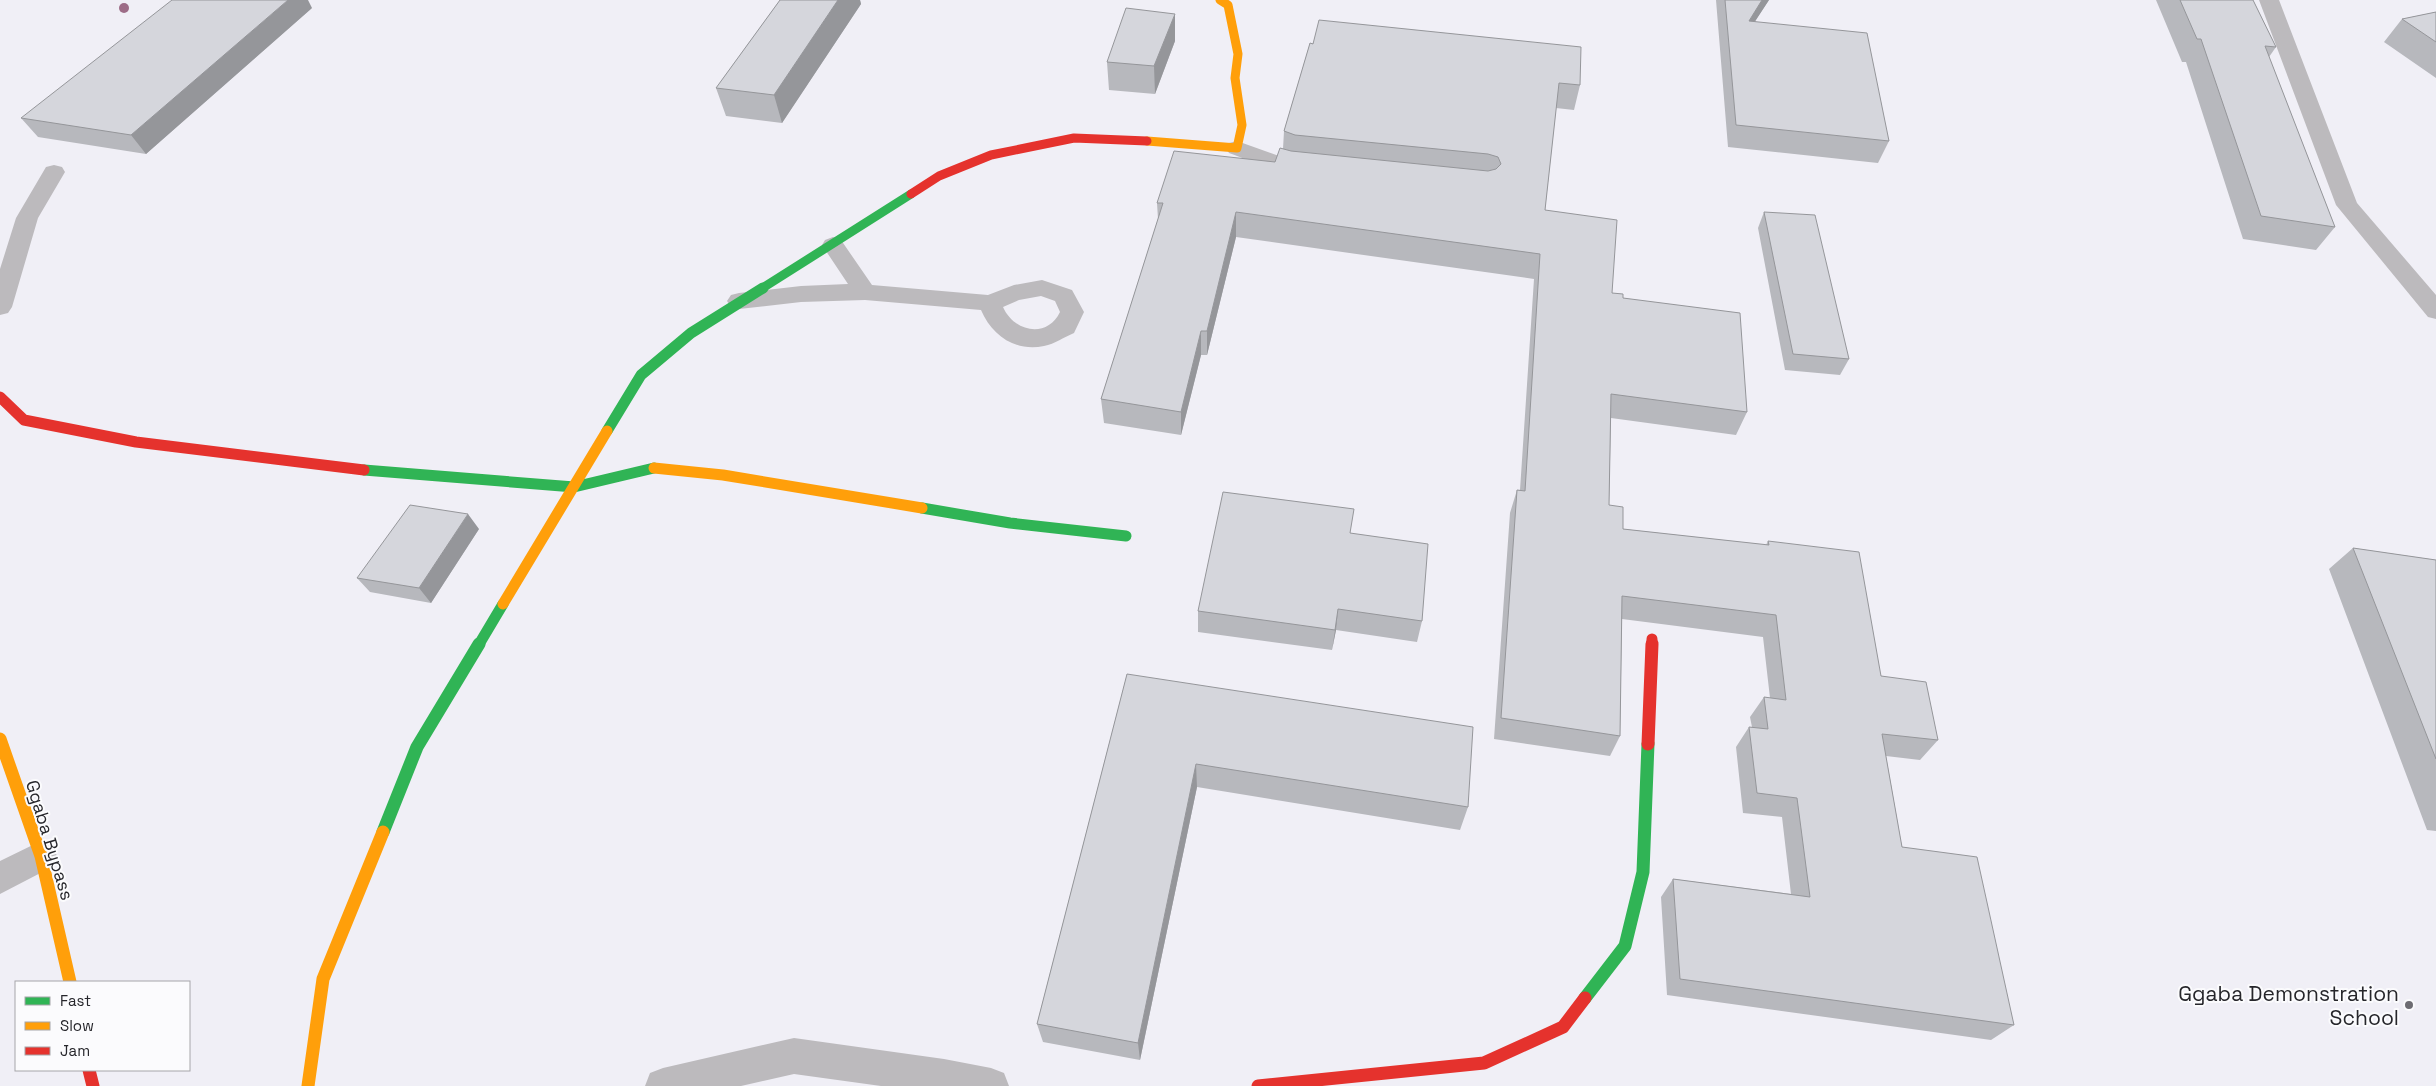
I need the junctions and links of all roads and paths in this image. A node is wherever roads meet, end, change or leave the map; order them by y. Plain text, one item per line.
1 (1220, 0) edge
2 (2269, 0) edge
3 (1237, 148) junction
4 (1325, 171) edge
5 (54, 172) dead end
6 (833, 245) junction
7 (864, 292) junction
8 (739, 301) junction
9 (990, 303) dead end
10 (0, 307) edge
11 (2436, 311) edge
12 (0, 397) edge
13 (574, 488) junction
14 (1126, 536) dead end
15 (1652, 639) dead end
16 (0, 739) edge
17 (41, 856) junction
18 (0, 878) edge
19 (70, 981) edge
20 (89, 1071) edge
21 (93, 1086) edge
22 (308, 1086) edge
23 (663, 1086) edge
24 (991, 1086) edge
25 (1258, 1086) edge

1 - 3 street
2 - 11 street
3 - 4 street
3 - 6 street
5 - 10 street
6 - 7 street
6 - 8 street
7 - 8 street
7 - 9 street
8 - 13 street
12 - 13 street
13 - 14 street
13 - 22 street
15 - 25 street
16 - 17 street, Ggaba Bypass
17 - 18 street
17 - 19 street, Ggaba Bypass
20 - 21 street
23 - 24 street

